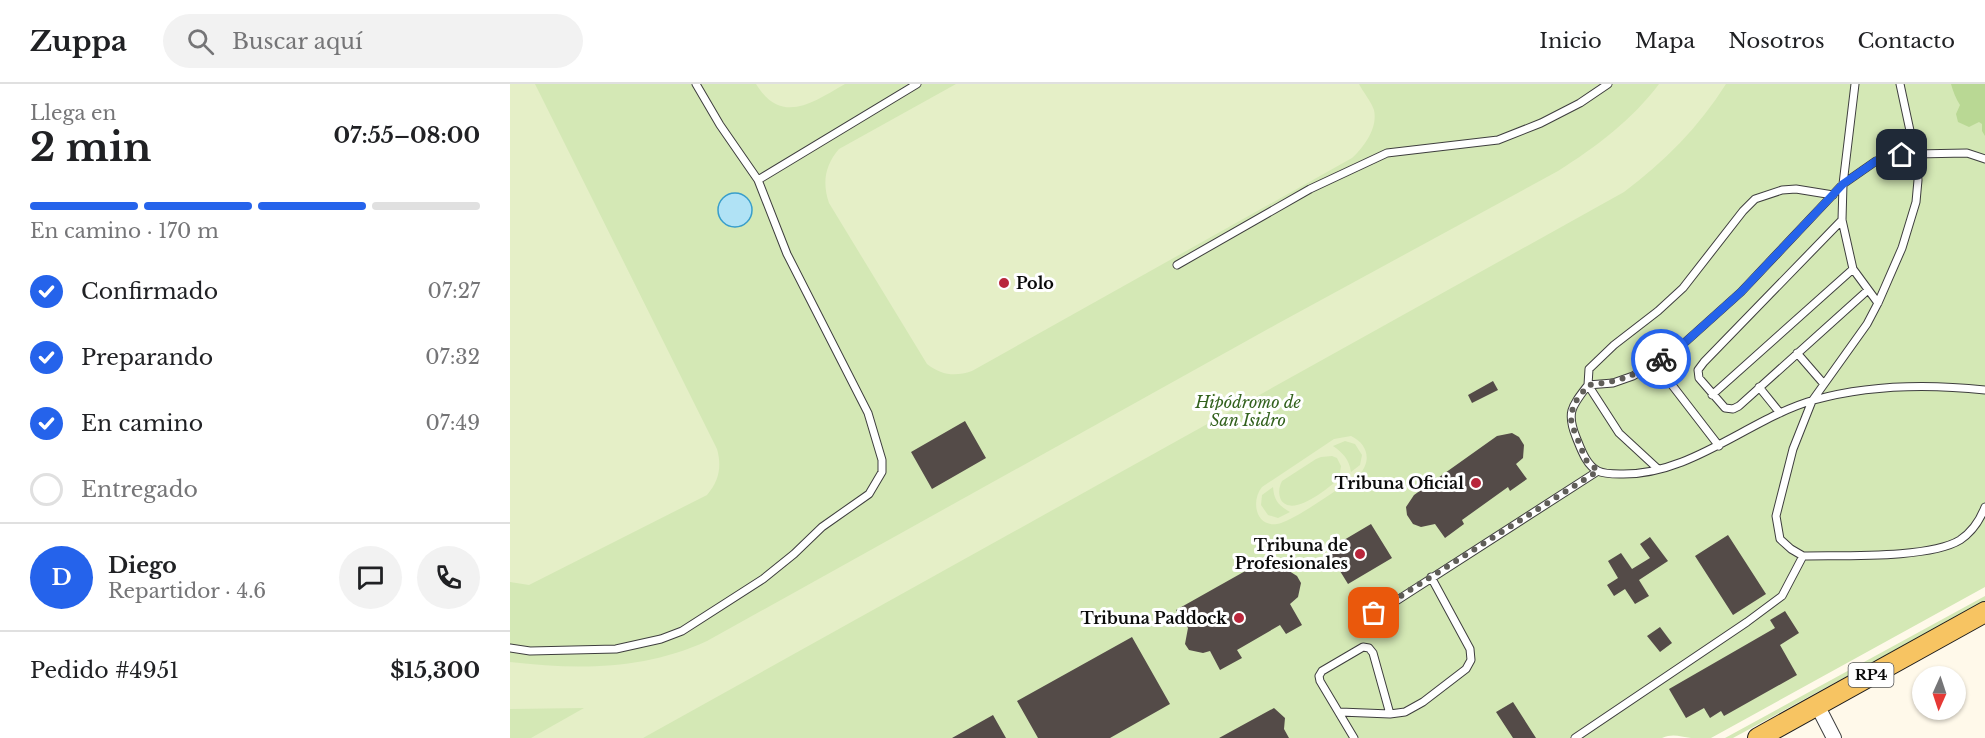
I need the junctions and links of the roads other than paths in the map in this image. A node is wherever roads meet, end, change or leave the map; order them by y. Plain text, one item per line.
1 (696, 84) edge
2 (917, 84) edge
3 (1608, 84) edge
4 (1855, 84) edge
5 (1900, 84) edge
6 (1915, 154) junction
7 (1985, 159) edge
8 (758, 180) junction
9 (1843, 184) junction
10 (1833, 195) junction
11 (1842, 220) junction
12 (1177, 265) dead end
13 (1853, 268) junction
14 (1868, 290) junction
15 (1878, 303) junction
16 (1797, 353) junction
17 (1656, 363) junction
18 (1823, 383) junction
19 (1588, 385) junction
20 (1759, 387) junction
21 (1985, 390) edge
22 (1712, 395) junction
23 (1812, 401) junction
24 (1780, 413) junction
25 (1719, 446) junction
26 (1658, 469) junction
27 (1598, 471) junction
28 (1985, 507) edge
29 (1803, 556) junction
30 (1431, 577) junction
31 (1985, 612) edge
32 (1374, 613) dead end
33 (510, 648) edge
34 (1817, 705) junction
35 (1340, 712) junction
36 (1390, 714) junction
37 (1354, 738) edge
38 (1575, 738) edge
39 (1758, 738) edge
40 (1834, 738) edge

1 - 8 lane
2 - 8 lane
3 - 12 lane
4 - 9 lane
5 - 6 lane
6 - 7 lane
6 - 9 lane
6 - 15 lane
8 - 33 lane
9 - 10 lane
9 - 11 lane
10 - 17 lane
10 - 19 lane
11 - 13 lane
11 - 22 lane
13 - 14 lane
13 - 22 lane
14 - 15 lane
14 - 16 lane
15 - 18 lane
16 - 18 lane
16 - 20 lane
17 - 19 lane
17 - 25 lane
18 - 23 lane
19 - 26 lane
19 - 27 lane
20 - 22 lane
20 - 24 lane
21 - 23 lane
23 - 24 lane
23 - 29 lane
24 - 25 lane
25 - 26 lane
26 - 27 lane
27 - 30 lane
28 - 29 lane
29 - 38 lane
30 - 32 lane
30 - 36 lane
31 - 34 main road, RP4
34 - 39 main road, RP4
34 - 40 street
35 - 36 lane
35 - 36 lane
35 - 37 lane

